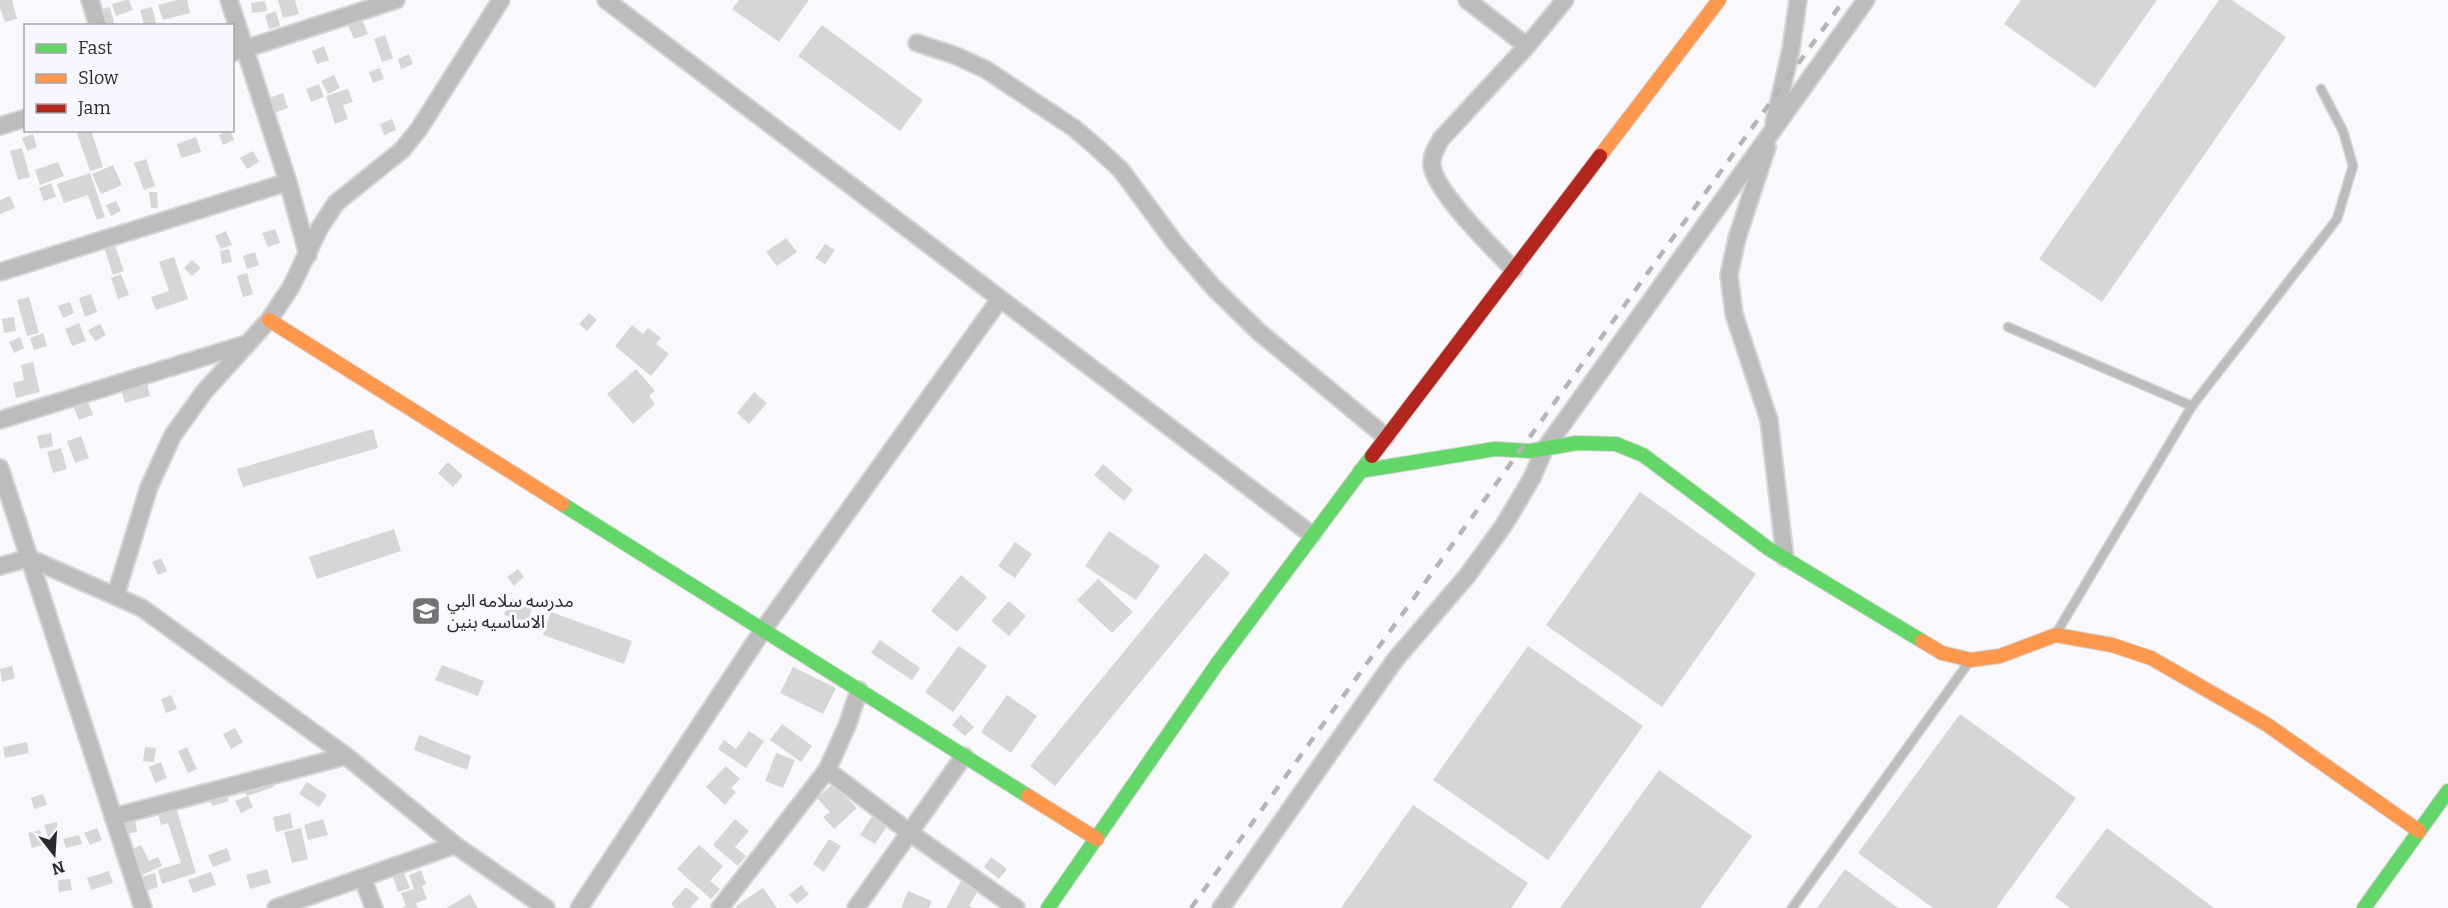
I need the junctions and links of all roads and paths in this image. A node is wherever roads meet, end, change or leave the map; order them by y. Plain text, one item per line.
1 (90, 0) edge
2 (229, 0) edge
3 (396, 0) edge
4 (501, 0) edge
5 (606, 0) edge
6 (1467, 0) edge
7 (1565, 0) edge
8 (1719, 0) edge
9 (1798, 0) edge
10 (1866, 0) edge
11 (97, 24) edge
12 (234, 24) edge
13 (234, 26) edge
14 (917, 43) dead end
15 (1527, 46) junction
16 (239, 51) edge
17 (2321, 89) dead end
18 (24, 119) edge
19 (0, 126) edge
20 (1771, 132) junction
21 (288, 182) junction
22 (308, 255) junction
23 (1514, 270) junction
24 (0, 272) edge
25 (1000, 299) junction
26 (269, 320) junction
27 (2008, 327) dead end
28 (247, 344) junction
29 (2192, 406) junction
30 (0, 420) edge
31 (1386, 438) junction
32 (1544, 450) junction
33 (0, 468) edge
34 (1360, 471) junction
35 (1312, 535) junction
36 (29, 558) junction
37 (1785, 558) junction
38 (0, 566) edge
39 (116, 594) junction
40 (763, 630) junction
41 (2056, 635) junction
42 (1971, 660) junction
43 (859, 690) junction
44 (346, 756) junction
45 (964, 756) junction
46 (827, 770) junction
47 (2448, 791) edge
48 (113, 817) junction
49 (2419, 831) junction
50 (909, 832) junction
51 (1097, 839) junction
52 (455, 845) junction
53 (363, 879) junction
54 (525, 900) edge
55 (143, 908) edge
56 (276, 908) edge
57 (374, 908) edge
58 (546, 908) edge
59 (579, 908) edge
60 (720, 908) edge
61 (856, 908) edge
62 (1016, 908) edge
63 (1048, 908) edge
64 (1221, 908) edge
65 (1792, 908) edge
66 (2364, 908) edge

1 - 11 street
2 - 12 street
3 - 16 street
4 - 22 street
5 - 25 street
6 - 15 street
7 - 15 street
8 - 23 street
9 - 20 street
10 - 20 street
13 - 16 street
14 - 31 street
15 - 23 street
16 - 21 street
17 - 29 lane
18 - 19 street
20 - 32 street
20 - 37 street
21 - 22 street
21 - 24 street
22 - 26 street
23 - 31 street
25 - 35 street
25 - 40 street
26 - 28 street
26 - 40 street
27 - 29 lane
28 - 30 street
28 - 39 street
29 - 41 lane
31 - 34 street
32 - 34 street
32 - 37 street
32 - 64 street
33 - 36 street
34 - 35 street
35 - 51 street
36 - 38 street
36 - 39 street
36 - 48 street
37 - 42 street
39 - 44 street
40 - 43 street
40 - 59 street
41 - 42 street
41 - 49 street
42 - 65 lane
43 - 45 street
43 - 46 street
44 - 48 street
44 - 52 street
45 - 50 street
45 - 51 street
46 - 50 street
46 - 60 street
47 - 49 street
48 - 55 street
49 - 66 street
50 - 61 street
50 - 62 street
51 - 63 street
52 - 53 street
52 - 54 street
53 - 56 street
53 - 57 street
54 - 58 street

